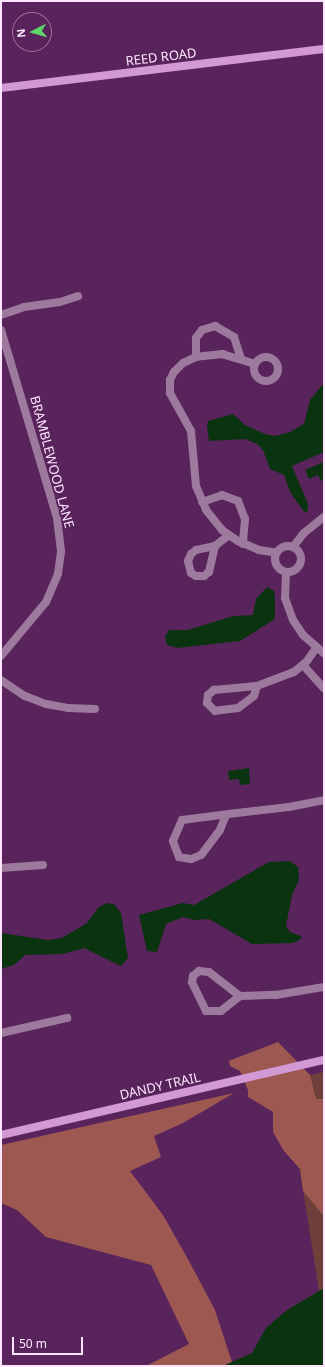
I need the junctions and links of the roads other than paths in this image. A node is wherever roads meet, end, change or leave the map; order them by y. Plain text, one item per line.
1 (324, 49) edge
2 (1, 88) edge
3 (78, 296) dead end
4 (1, 315) edge
5 (1, 330) edge
6 (196, 357) junction
7 (241, 358) junction
8 (255, 364) dead end
9 (202, 502) junction
10 (324, 517) edge
11 (228, 535) junction
12 (243, 544) junction
13 (215, 546) dead end
14 (294, 547) junction
15 (277, 553) junction
16 (286, 572) junction
17 (316, 648) junction
18 (324, 653) edge
19 (1, 656) edge
20 (304, 664) junction
21 (1, 680) edge
22 (257, 686) junction
23 (324, 688) edge
24 (95, 709) dead end
25 (324, 800) edge
26 (226, 815) junction
27 (43, 865) dead end
28 (1, 868) edge
29 (324, 987) edge
30 (240, 996) junction
31 (67, 1018) dead end
32 (1, 1033) edge
33 (324, 1060) edge
34 (1, 1134) edge

1 - 2 street, REED ROAD
3 - 4 street
5 - 19 street, BRAMBLEWOOD LANE
6 - 7 street
6 - 7 street
6 - 9 street
7 - 8 street
9 - 11 street
9 - 12 street
10 - 14 street
11 - 12 street
11 - 13 street
12 - 15 street
14 - 15 street
14 - 16 street
15 - 16 street
16 - 17 street
17 - 18 street
17 - 20 street
20 - 22 street
20 - 23 street
21 - 24 street
22 - 22 street
25 - 26 street
26 - 26 street
27 - 28 street
29 - 30 street
30 - 30 street
31 - 32 street
33 - 34 street, DANDY TRAIL

